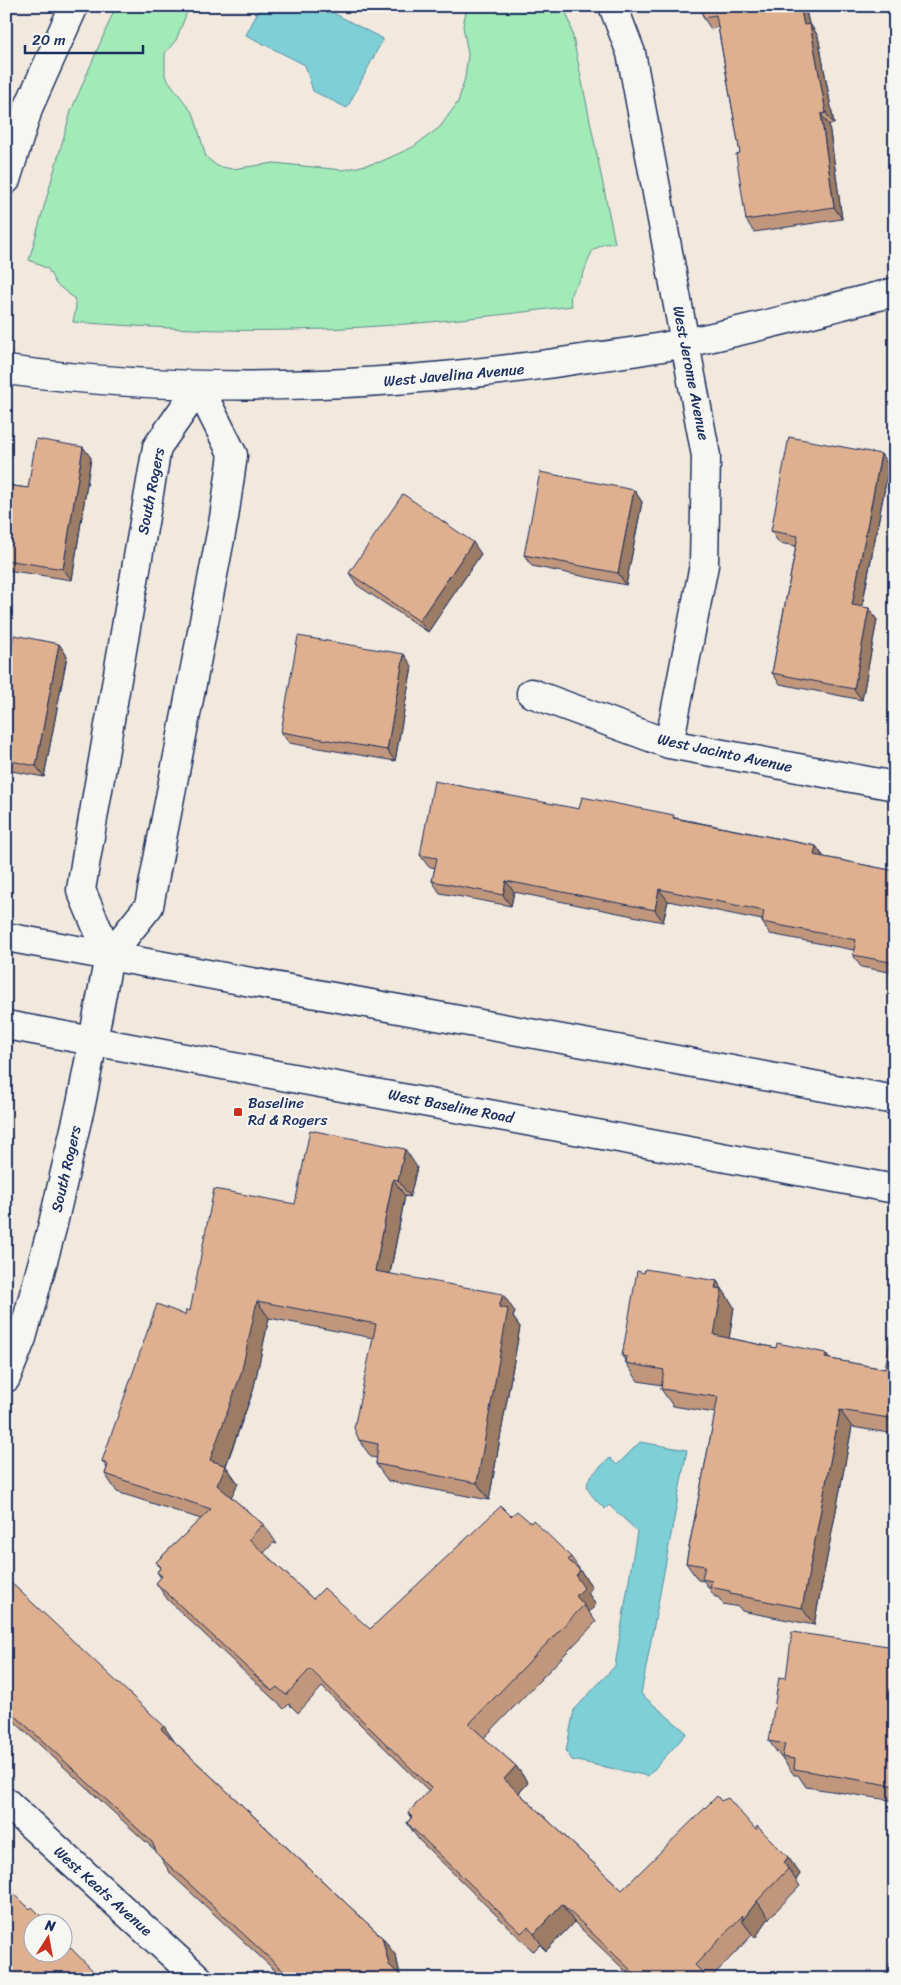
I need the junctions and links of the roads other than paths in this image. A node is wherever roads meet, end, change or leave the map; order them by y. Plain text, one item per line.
1 (74, 6) edge
2 (613, 6) edge
3 (6, 180) edge
4 (895, 292) edge
5 (685, 343) junction
6 (6, 370) edge
7 (199, 387) junction
8 (531, 694) dead end
9 (669, 744) junction
10 (895, 786) edge
11 (6, 937) edge
12 (109, 956) junction
13 (6, 1025) edge
14 (93, 1040) junction
15 (895, 1100) edge
16 (895, 1189) edge
17 (6, 1378) edge
18 (6, 1802) edge
19 (199, 1979) edge

1 - 3 street
2 - 5 street, West Jerome Avenue
4 - 5 street, West Javelina Avenue
5 - 7 street, West Javelina Avenue
5 - 9 street, West Jerome Avenue
6 - 7 street, West Javelina Avenue
7 - 12 street, South Rogers
7 - 12 street, South Rogers
8 - 9 street, West Jacinto Avenue
9 - 10 street, West Jacinto Avenue
11 - 12 street
12 - 14 street, South Rogers
12 - 15 street
13 - 14 street, West Baseline Road
14 - 16 street, West Baseline Road
14 - 17 street, South Rogers
18 - 19 street, West Keats Avenue

